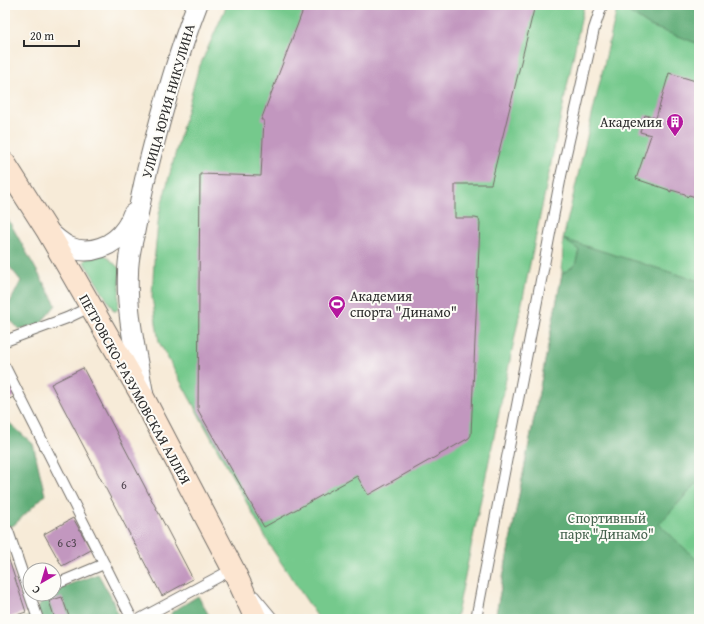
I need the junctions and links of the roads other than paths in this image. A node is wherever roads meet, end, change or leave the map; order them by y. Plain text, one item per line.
1 (197, 5) edge
2 (602, 5) edge
3 (5, 164) edge
4 (140, 198) junction
5 (47, 230) junction
6 (90, 307) junction
7 (5, 342) edge
8 (5, 367) edge
9 (144, 399) junction
10 (5, 532) edge
11 (104, 564) junction
12 (232, 569) junction
13 (22, 570) edge
14 (62, 582) edge
15 (33, 602) edge
16 (38, 619) edge
17 (132, 619) edge
18 (140, 619) edge
19 (256, 619) edge
20 (273, 619) edge
21 (476, 619) edge

1 - 4 street, УЛИЦА ЮРИЯ НИКУЛИНА
2 - 21 lane
3 - 5 street, ПЕТРОВСКО-РАЗУМОВСКАЯ АЛЛЕЯ
4 - 5 street, УЛИЦА ЮРИЯ НИКУЛИНА
4 - 9 street, УЛИЦА ЮРИЯ НИКУЛИНА
5 - 6 street, ПЕТРОВСКО-РАЗУМОВСКАЯ АЛЛЕЯ
6 - 7 lane
6 - 9 street, ПЕТРОВСКО-РАЗУМОВСКАЯ АЛЛЕЯ
8 - 11 lane
9 - 12 street, ПЕТРОВСКО-РАЗУМОВСКАЯ АЛЛЕЯ
10 - 13 lane
11 - 14 lane
11 - 17 lane
12 - 18 lane
12 - 19 street, ПЕТРОВСКО-РАЗУМОВСКАЯ АЛЛЕЯ
12 - 20 lane
15 - 16 lane

